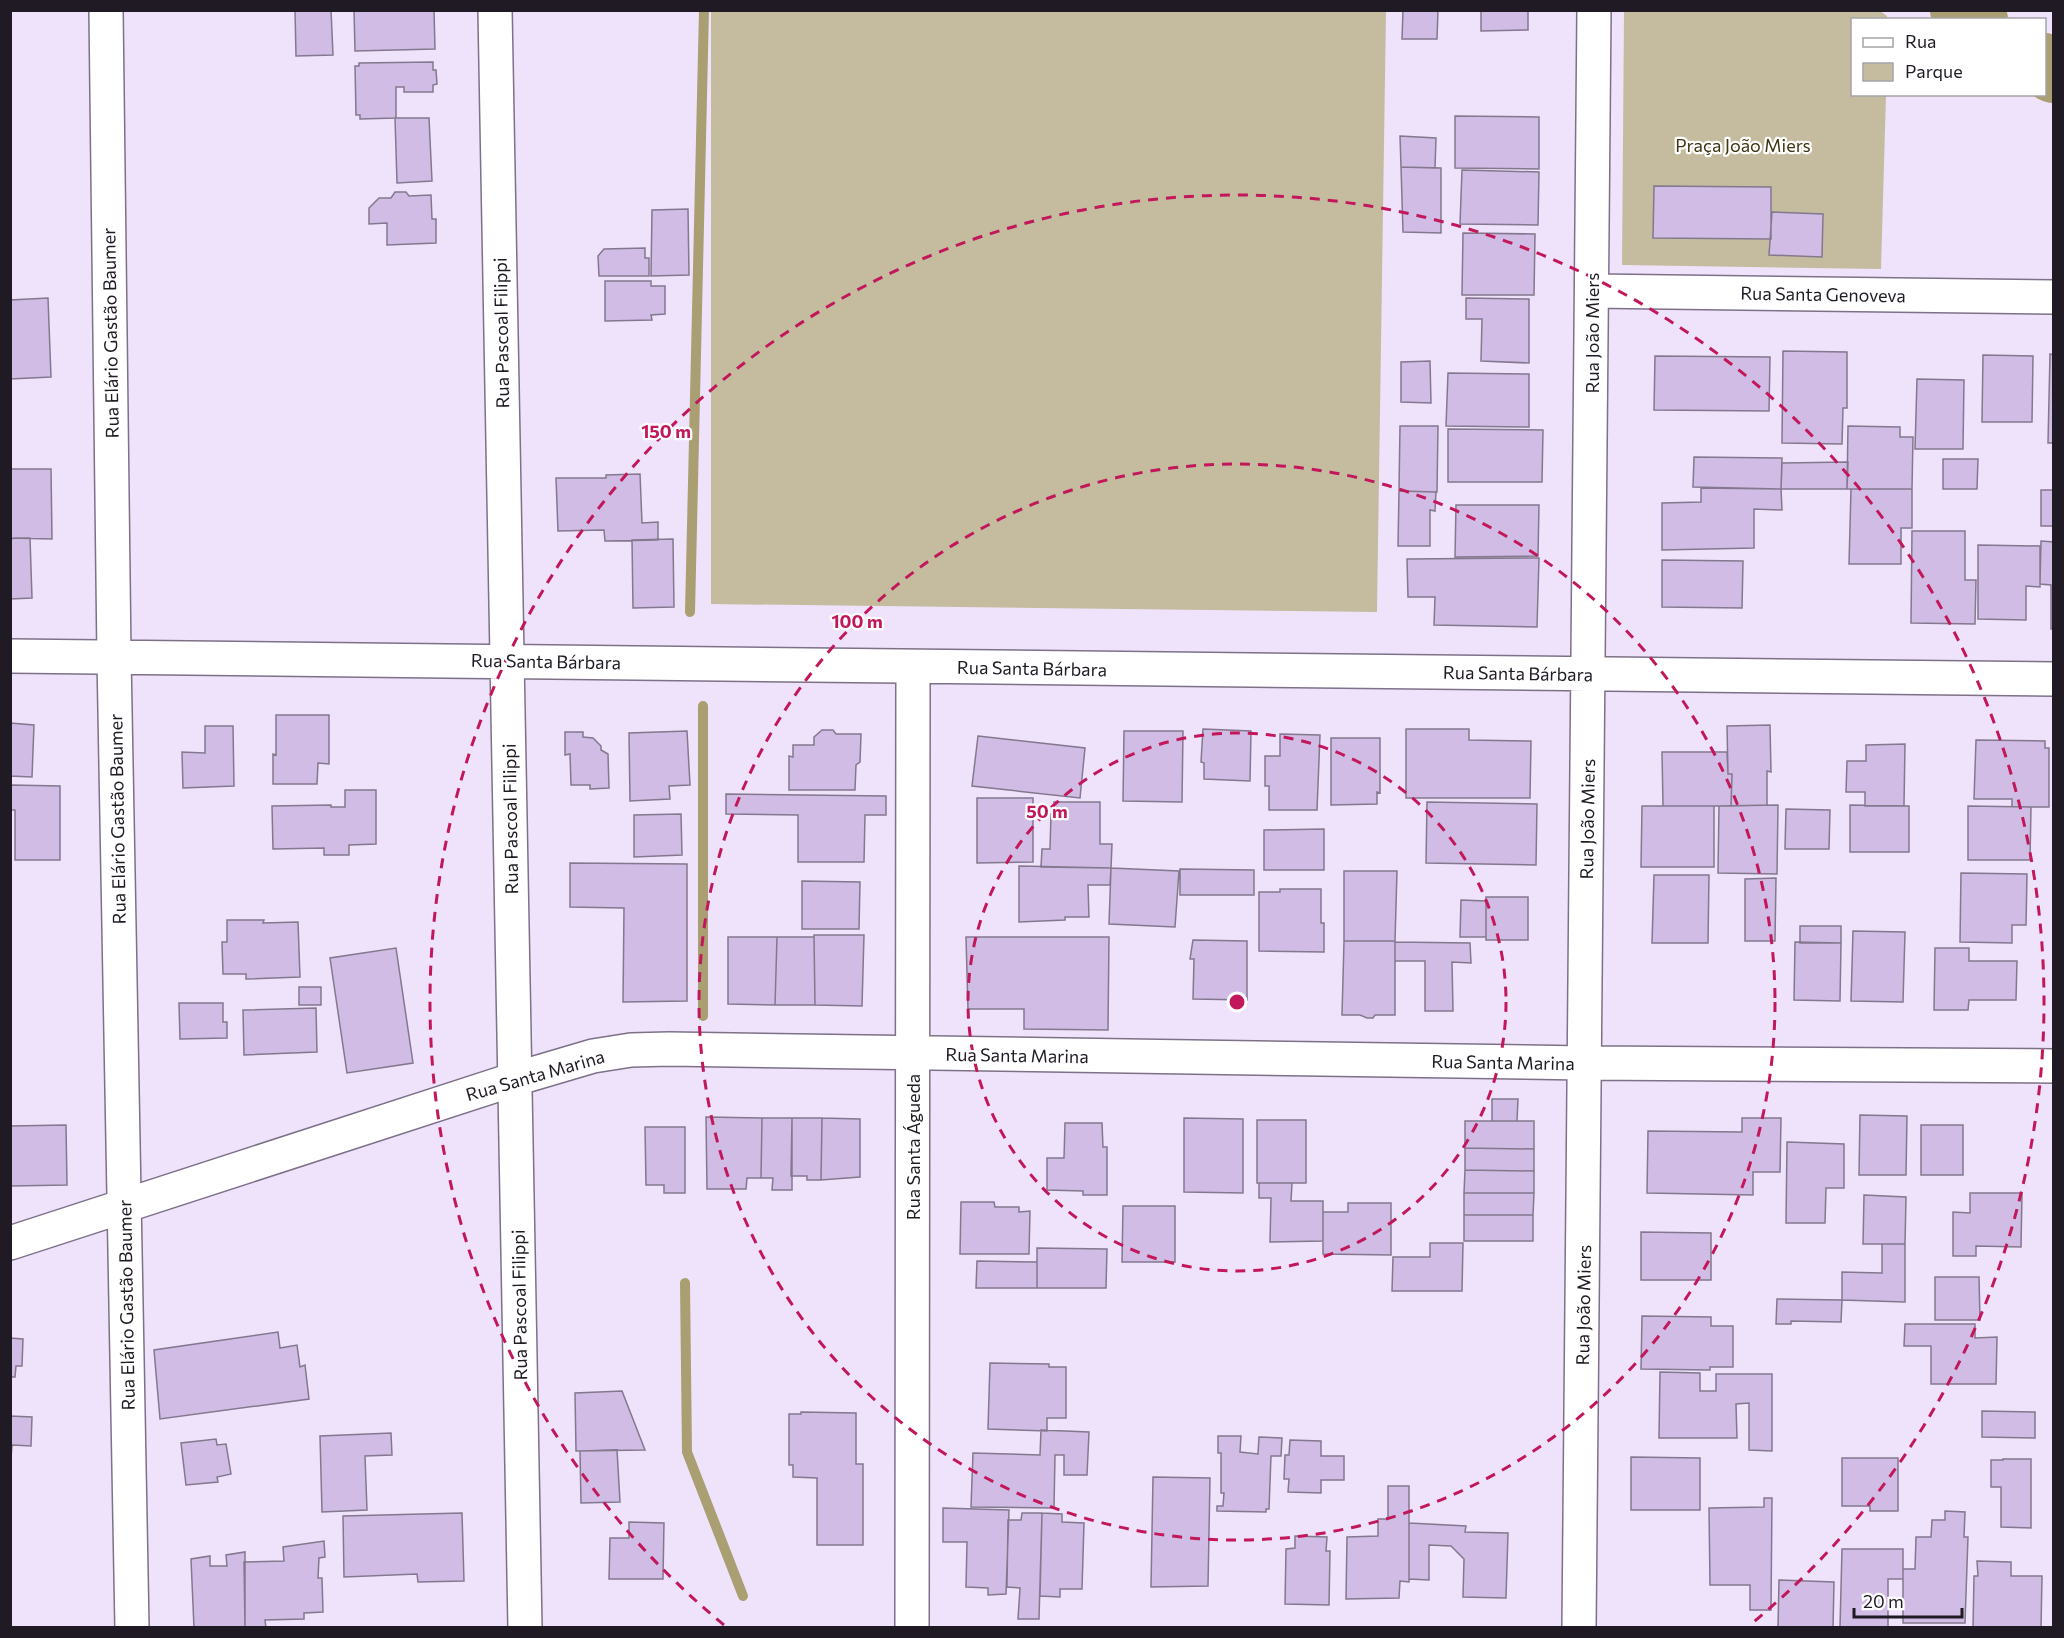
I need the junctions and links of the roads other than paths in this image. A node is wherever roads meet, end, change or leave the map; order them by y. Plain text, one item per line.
1 (106, 10) edge
2 (495, 10) edge
3 (1594, 10) edge
4 (1593, 291) junction
5 (2054, 297) edge
6 (10, 656) edge
7 (114, 657) junction
8 (507, 661) junction
9 (913, 666) junction
10 (1589, 674) junction
11 (2054, 679) edge
12 (913, 1053) junction
13 (1585, 1063) junction
14 (2054, 1066) edge
15 (515, 1079) junction
16 (124, 1207) junction
17 (10, 1243) edge
18 (524, 1627) edge
19 (132, 1628) edge
20 (538, 1628) edge
21 (912, 1628) edge
22 (1579, 1628) edge

1 - 7 street, Rua Elário Gastão Baumer
2 - 8 street, Rua Pascoal Filippi
3 - 4 street, Rua João Miers
4 - 5 street, Rua Santa Genoveva
4 - 10 street, Rua João Miers
6 - 7 street, Rua Santa Bárbara
7 - 8 street, Rua Santa Bárbara
7 - 16 street, Rua Elário Gastão Baumer
8 - 9 street, Rua Santa Bárbara
8 - 15 street, Rua Pascoal Filippi
9 - 10 street, Rua Santa Bárbara
9 - 12 street, Rua Santa Águeda
10 - 11 street, Rua Santa Bárbara
10 - 13 street, Rua João Miers
12 - 13 street, Rua Santa Marina
12 - 15 street, Rua Santa Marina
12 - 21 street, Rua Santa Águeda
13 - 14 street, Rua Santa Marina
13 - 22 street, Rua João Miers
15 - 16 street, Rua Santa Marina
15 - 18 street, Rua Pascoal Filippi
16 - 17 street, Rua Santa Marina
16 - 19 street, Rua Elário Gastão Baumer
18 - 20 street

